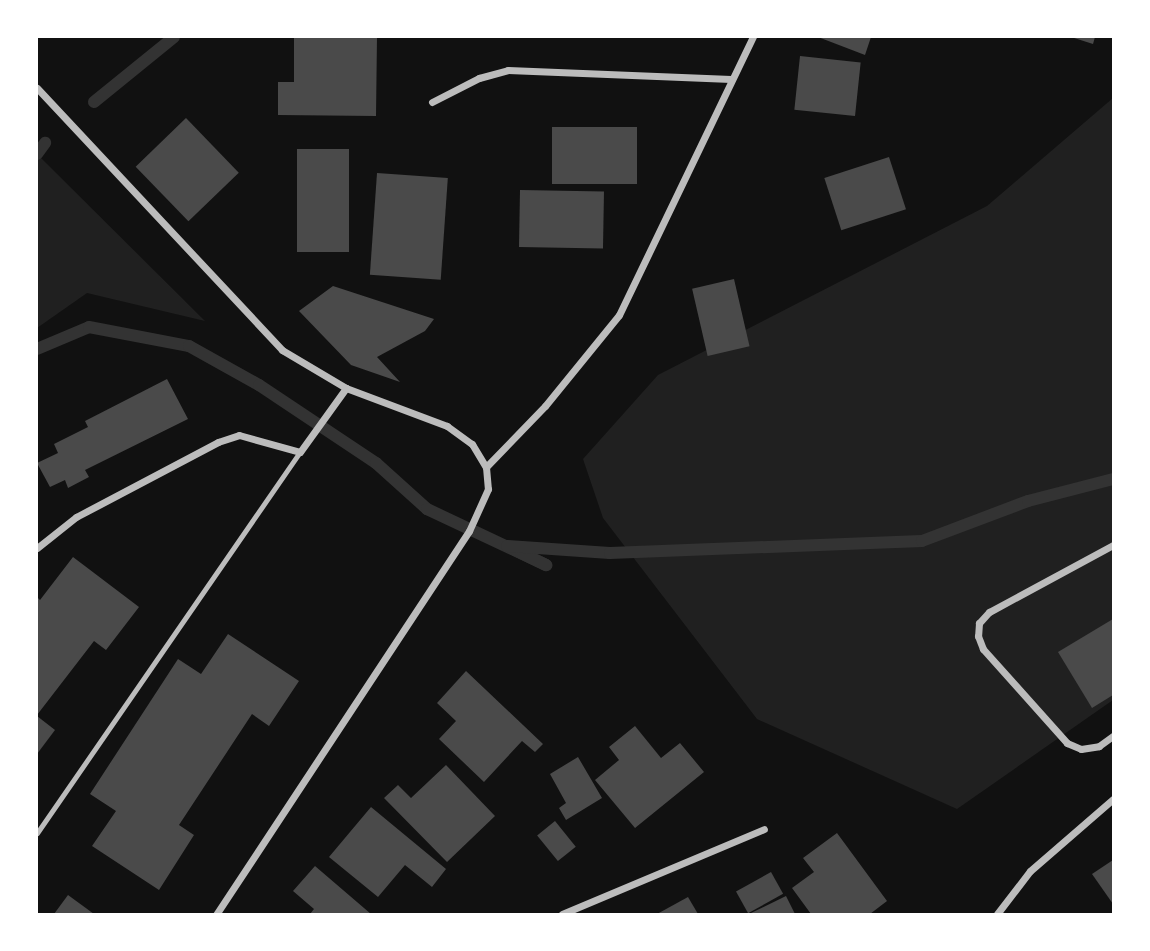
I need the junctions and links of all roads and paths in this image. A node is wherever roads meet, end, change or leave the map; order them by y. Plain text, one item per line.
1 (752, 37) edge
2 (731, 79) junction
3 (37, 88) edge
4 (432, 102) dead end
5 (346, 388) junction
6 (300, 452) junction
7 (486, 467) junction
8 (1113, 545) edge
9 (37, 548) edge
10 (1113, 736) edge
11 (1113, 799) edge
12 (764, 829) dead end
13 (37, 833) edge
14 (216, 914) edge
15 (562, 914) edge
16 (996, 914) edge

1 - 2 street
2 - 4 street
2 - 7 street
3 - 5 street
5 - 6 street
5 - 7 street
6 - 9 street
6 - 13 lane
7 - 14 street
8 - 10 street
11 - 16 street
12 - 15 street

